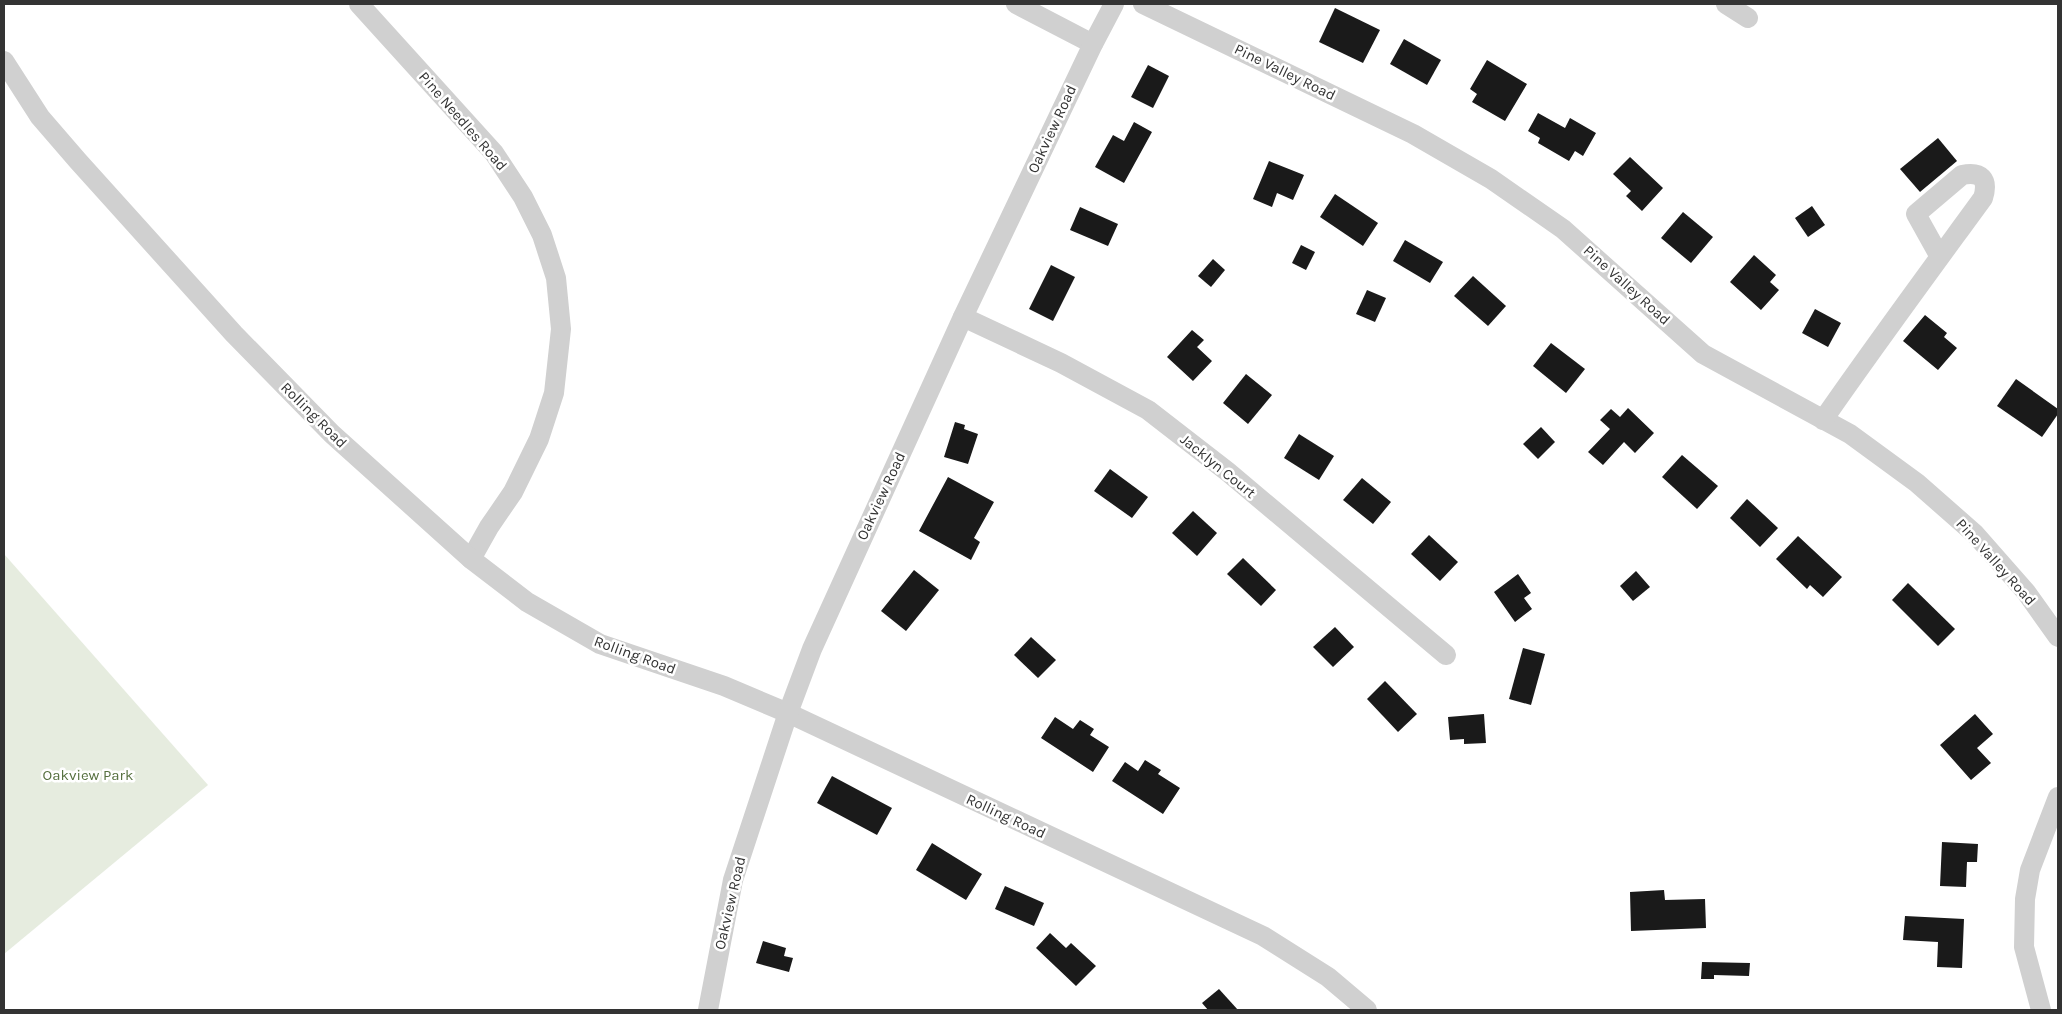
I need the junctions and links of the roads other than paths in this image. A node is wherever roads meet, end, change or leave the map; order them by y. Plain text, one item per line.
1 (359, 4) edge
2 (1016, 4) edge
3 (1114, 4) edge
4 (1143, 4) edge
5 (1726, 4) edge
6 (1748, 18) dead end
7 (1092, 44) junction
8 (4, 61) edge
9 (1940, 257) dead end
10 (963, 317) junction
11 (1823, 420) junction
12 (471, 559) junction
13 (2058, 637) edge
14 (1446, 655) dead end
15 (788, 713) junction
16 (2058, 797) edge
17 (708, 1010) edge
18 (1367, 1010) edge
19 (2041, 1010) edge

1 - 12 street, Pine Needles Road
2 - 7 street
3 - 7 street, Oakview Road
4 - 11 street, Pine Valley Road
5 - 6 street
7 - 10 street, Oakview Road
8 - 12 street, Rolling Road
9 - 11 street
10 - 14 street, Jacklyn Court
10 - 15 street, Oakview Road
11 - 13 street, Pine Valley Road
12 - 15 street, Rolling Road
15 - 17 street, Oakview Road
15 - 18 street, Rolling Road
16 - 19 street

